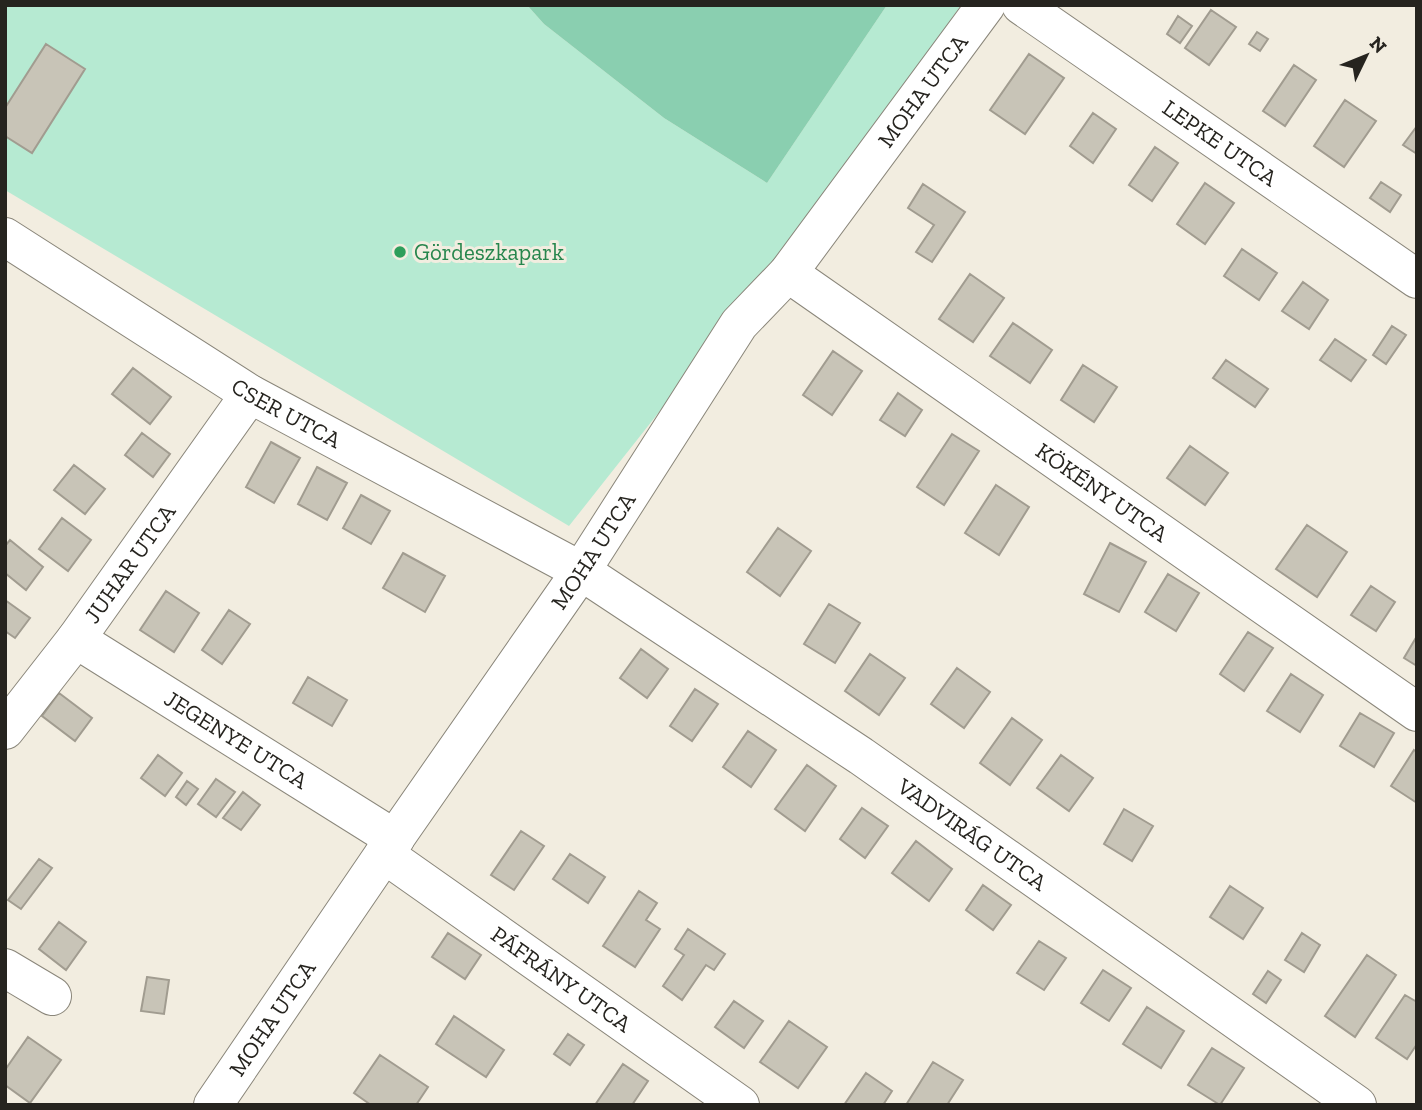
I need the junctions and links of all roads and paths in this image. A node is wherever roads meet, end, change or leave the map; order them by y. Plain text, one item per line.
1 (986, 5) edge
2 (1021, 5) edge
3 (5, 237) edge
4 (788, 273) junction
5 (1417, 279) edge
6 (250, 394) junction
7 (581, 571) junction
8 (76, 639) junction
9 (1417, 712) edge
10 (5, 730) edge
11 (390, 846) junction
12 (5, 968) edge
13 (52, 996) dead end
14 (213, 1105) edge
15 (740, 1105) edge
16 (1357, 1105) edge

1 - 4 street, MOHA UTCA
2 - 5 street, LEPKE UTCA
3 - 6 street, CSER UTCA
4 - 7 street, MOHA UTCA
4 - 9 street, KÖKÉNY UTCA
6 - 7 street, CSER UTCA
6 - 8 street, JUHAR UTCA
7 - 11 street, MOHA UTCA
7 - 16 street, VADVIRÁG UTCA
8 - 10 street, JUHAR UTCA
8 - 11 street, JEGENYE UTCA
11 - 14 street, MOHA UTCA
11 - 15 street, PÁFRÁNY UTCA
12 - 13 street

